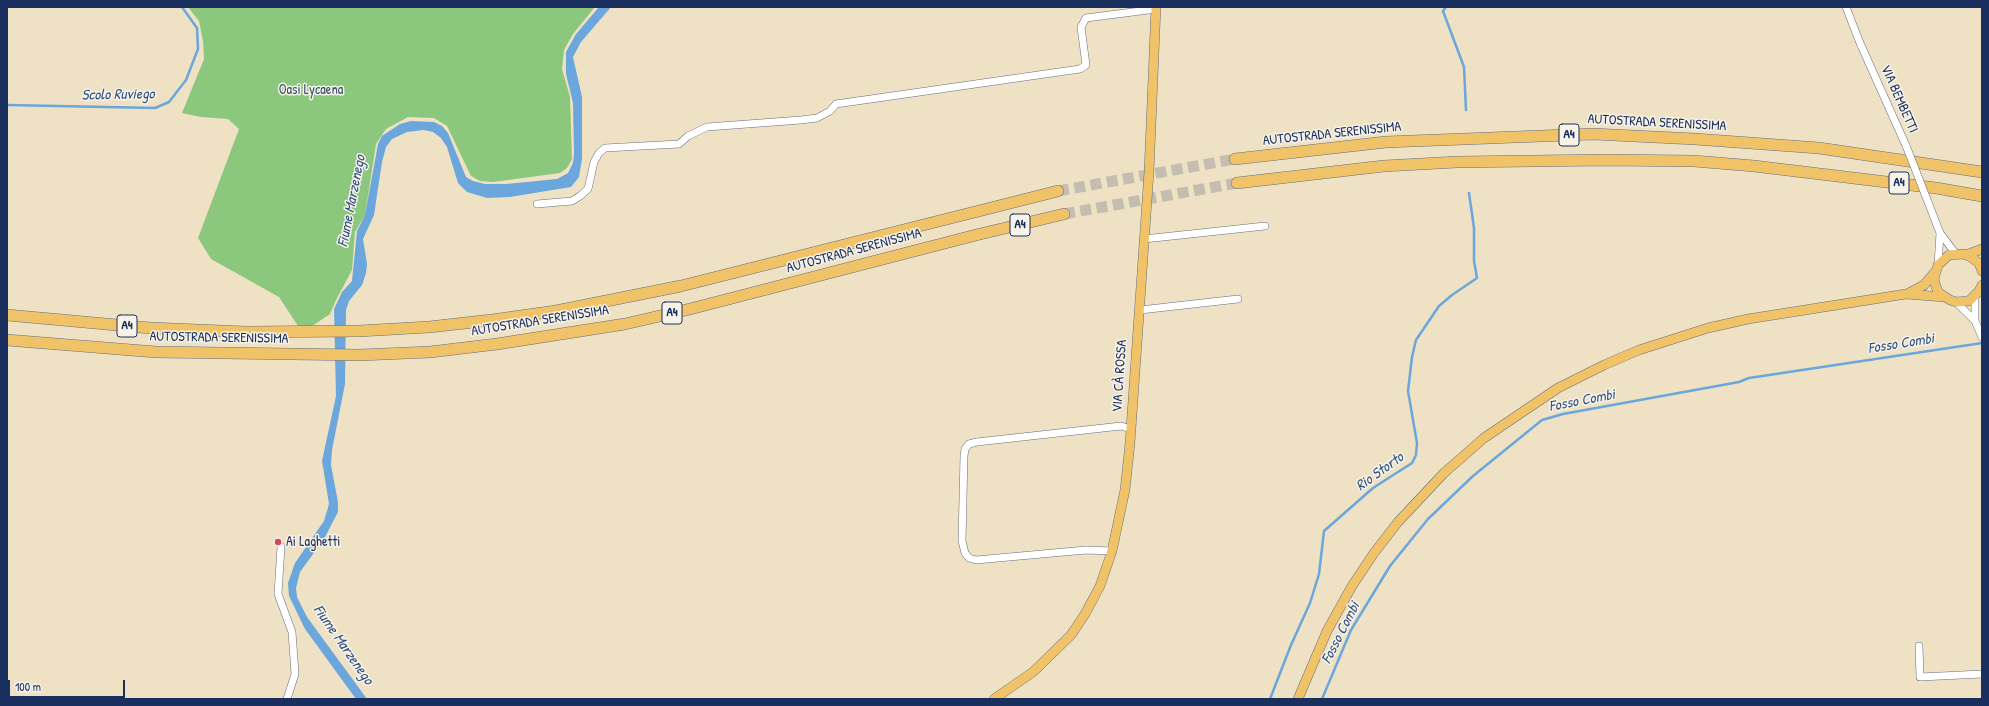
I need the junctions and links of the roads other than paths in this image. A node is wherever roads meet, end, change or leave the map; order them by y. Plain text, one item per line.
1 (1846, 7) edge
2 (1156, 8) edge
3 (1235, 159) tunnel mouth
4 (1982, 172) edge
5 (1237, 183) tunnel mouth
6 (1058, 191) tunnel mouth
7 (1982, 196) edge
8 (537, 204) dead end
9 (1064, 214) tunnel mouth
10 (1265, 226) dead end
11 (1940, 233) junction
12 (1144, 239) junction
13 (1982, 249) edge
14 (1956, 254) junction
15 (1966, 255) junction
16 (1937, 268) junction
17 (1982, 268) edge
18 (1982, 285) edge
19 (1906, 294) junction
20 (1975, 296) junction
21 (1944, 297) junction
22 (1238, 299) dead end
23 (1956, 302) junction
24 (1140, 310) junction
25 (7, 315) edge
26 (1975, 321) junction
27 (1982, 336) edge
28 (7, 340) edge
29 (1131, 429) junction
30 (280, 547) dead end
31 (1112, 551) junction
32 (1919, 646) dead end
33 (1982, 674) edge
34 (287, 699) edge
35 (994, 699) edge
36 (1298, 699) edge

1 - 11 street, VIA BEMBETTI, bridge
2 - 8 street
2 - 12 main road, VIA CÀ ROSSA
3 - 4 highway, AUTOSTRADA SERENISSIMA / A4
5 - 7 highway, A4
6 - 25 highway, AUTOSTRADA SERENISSIMA / A4
9 - 28 highway, AUTOSTRADA SERENISSIMA / A4
10 - 12 street
11 - 14 street
11 - 16 street
12 - 24 main road, VIA CÀ ROSSA
13 - 15 main road
14 - 15 main road
14 - 16 main road
15 - 17 main road
16 - 19 main road
16 - 21 main road
18 - 20 main road
19 - 21 main road
19 - 36 main road
20 - 23 main road
20 - 26 street
21 - 23 main road
22 - 24 street
23 - 26 street
24 - 29 main road, VIA CÀ ROSSA
26 - 27 street
29 - 31 main road, VIA CÀ ROSSA
29 - 31 street
30 - 34 street
31 - 35 main road, VIA CÀ ROSSA
32 - 33 street

